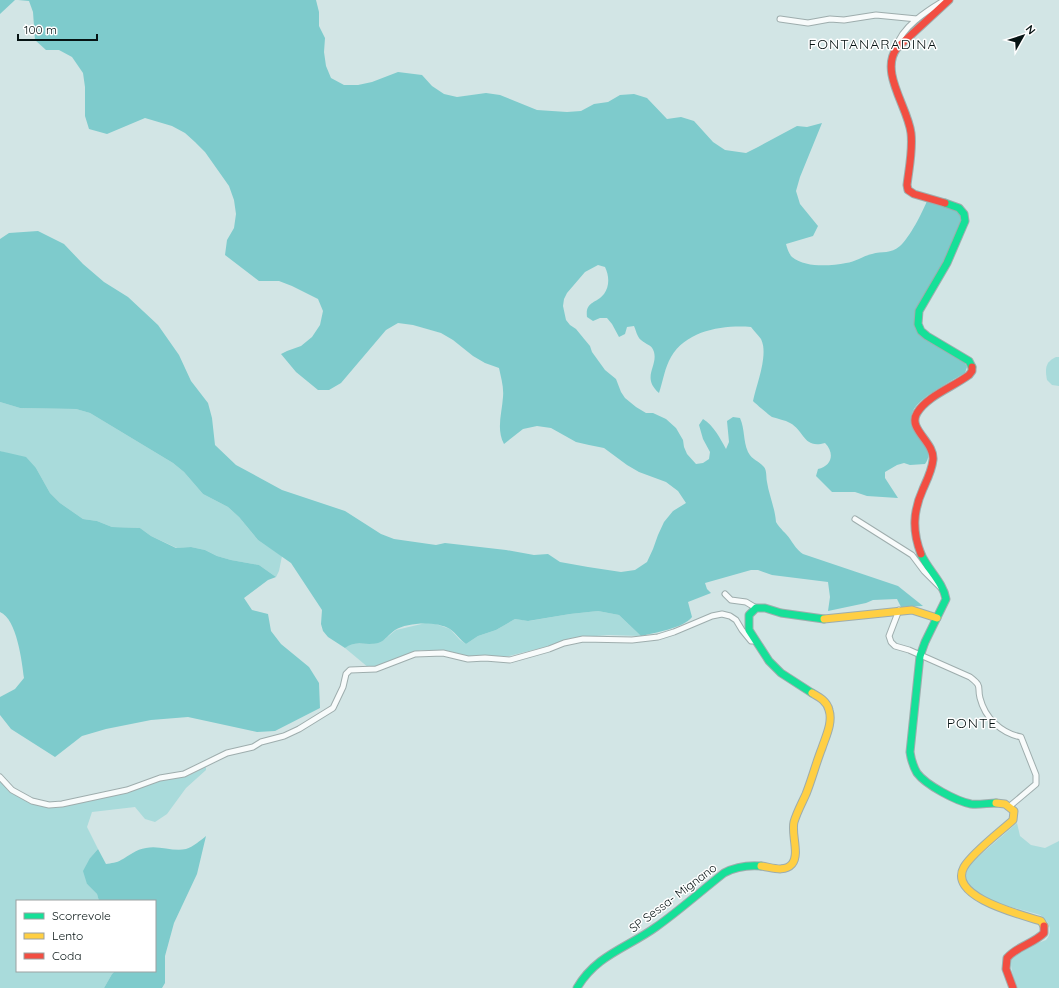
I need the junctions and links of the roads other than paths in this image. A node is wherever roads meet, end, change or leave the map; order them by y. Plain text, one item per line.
1 (946, 0) edge
2 (950, 0) edge
3 (780, 19) dead end
4 (916, 19) junction
5 (896, 50) junction
6 (855, 519) dead end
7 (943, 588) junction
8 (725, 594) dead end
9 (756, 608) junction
10 (899, 610) junction
11 (936, 618) junction
12 (755, 641) junction
13 (920, 656) junction
14 (0, 777) edge
15 (1010, 806) junction
16 (577, 988) edge
17 (1013, 988) edge

1 - 4 street
2 - 5 street
3 - 4 street
4 - 5 street
5 - 7 street
6 - 7 street
7 - 11 street
8 - 9 street
9 - 10 street
9 - 12 street, SP Sessa- Mignano
10 - 11 street
10 - 13 street
11 - 13 street
12 - 14 street
12 - 16 street, SP Sessa- Mignano
13 - 15 street
13 - 15 street
15 - 17 street

